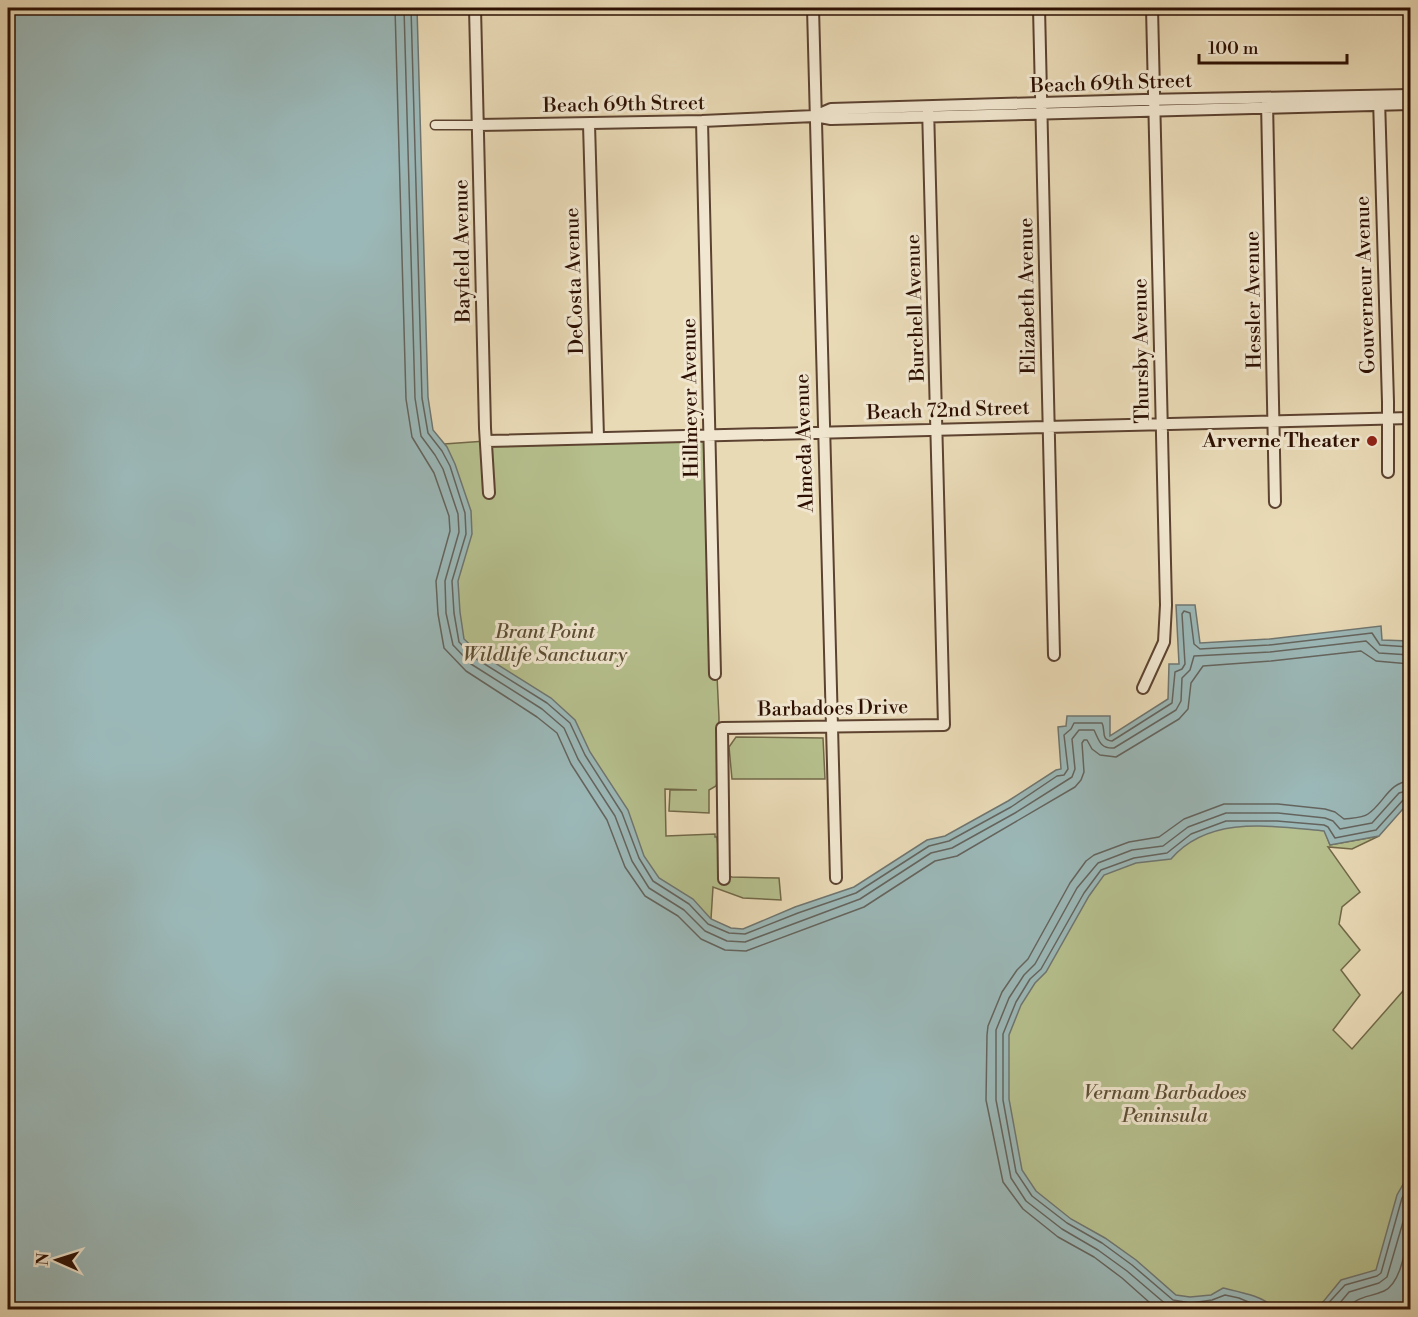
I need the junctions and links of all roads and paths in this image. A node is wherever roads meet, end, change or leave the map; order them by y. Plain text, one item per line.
1 (475, 8) edge
2 (813, 8) edge
3 (1039, 8) edge
4 (1152, 8) edge
5 (1410, 95) edge
6 (1379, 100) junction
7 (1267, 103) junction
8 (1410, 104) edge
9 (1154, 105) junction
10 (1041, 109) junction
11 (928, 112) junction
12 (815, 116) junction
13 (702, 121) junction
14 (589, 124) junction
15 (435, 125) dead end
16 (477, 125) junction
17 (1388, 418) junction
18 (1410, 418) edge
19 (1274, 421) junction
20 (1162, 423) junction
21 (1049, 426) junction
22 (937, 429) junction
23 (823, 432) junction
24 (710, 436) junction
25 (598, 438) junction
26 (486, 441) junction
27 (1388, 472) dead end
28 (489, 494) dead end
29 (1275, 502) dead end
30 (1054, 655) dead end
31 (715, 674) dead end
32 (1143, 688) dead end
33 (944, 724) joint
34 (832, 727) junction
35 (836, 878) dead end
36 (724, 879) dead end

1 - 16 street, Bayfield Avenue
2 - 12 street, Almeda Avenue
3 - 10 street, Elizabeth Avenue
4 - 9 street, Thursby Avenue
5 - 6 street, Beach 69th Street
6 - 7 street, Beach 69th Street
6 - 8 street, Beach 69th Street
6 - 17 street, Gouverneur Avenue
7 - 9 street, Beach 69th Street
7 - 19 street, Hessler Avenue
9 - 10 street, Beach 69th Street
9 - 20 street, Thursby Avenue
10 - 11 street, Beach 69th Street
10 - 21 street, Elizabeth Avenue
11 - 12 street, Beach 69th Street
11 - 22 street, Burchell Avenue
12 - 13 street, Beach 69th Street
12 - 23 street, Almeda Avenue
13 - 14 street, Beach 69th Street
13 - 24 street, Hillmeyer Avenue
14 - 16 street, Beach 69th Street
14 - 25 street, DeCosta Avenue
15 - 16 street, Beach 69th Street
16 - 26 street, Bayfield Avenue
17 - 18 street, Beach 72nd Street
17 - 19 street, Beach 72nd Street
17 - 27 street, Gouverneur Avenue
19 - 20 street, Beach 72nd Street
19 - 29 street, Hessler Avenue
20 - 21 street, Beach 72nd Street
20 - 32 street, Thursby Avenue
21 - 22 street, Beach 72nd Street
21 - 30 street, Elizabeth Avenue
22 - 23 street, Beach 72nd Street
22 - 33 street, Burchell Avenue
23 - 24 street, Beach 72nd Street
23 - 34 street, Almeda Avenue
24 - 25 street, Beach 72nd Street
24 - 31 street, Hillmeyer Avenue
25 - 26 street, Beach 72nd Street
26 - 28 street, Bayfield Avenue
33 - 34 street, Barbadoes Drive
34 - 35 street, Almeda Avenue
34 - 36 street, Barbadoes Drive

